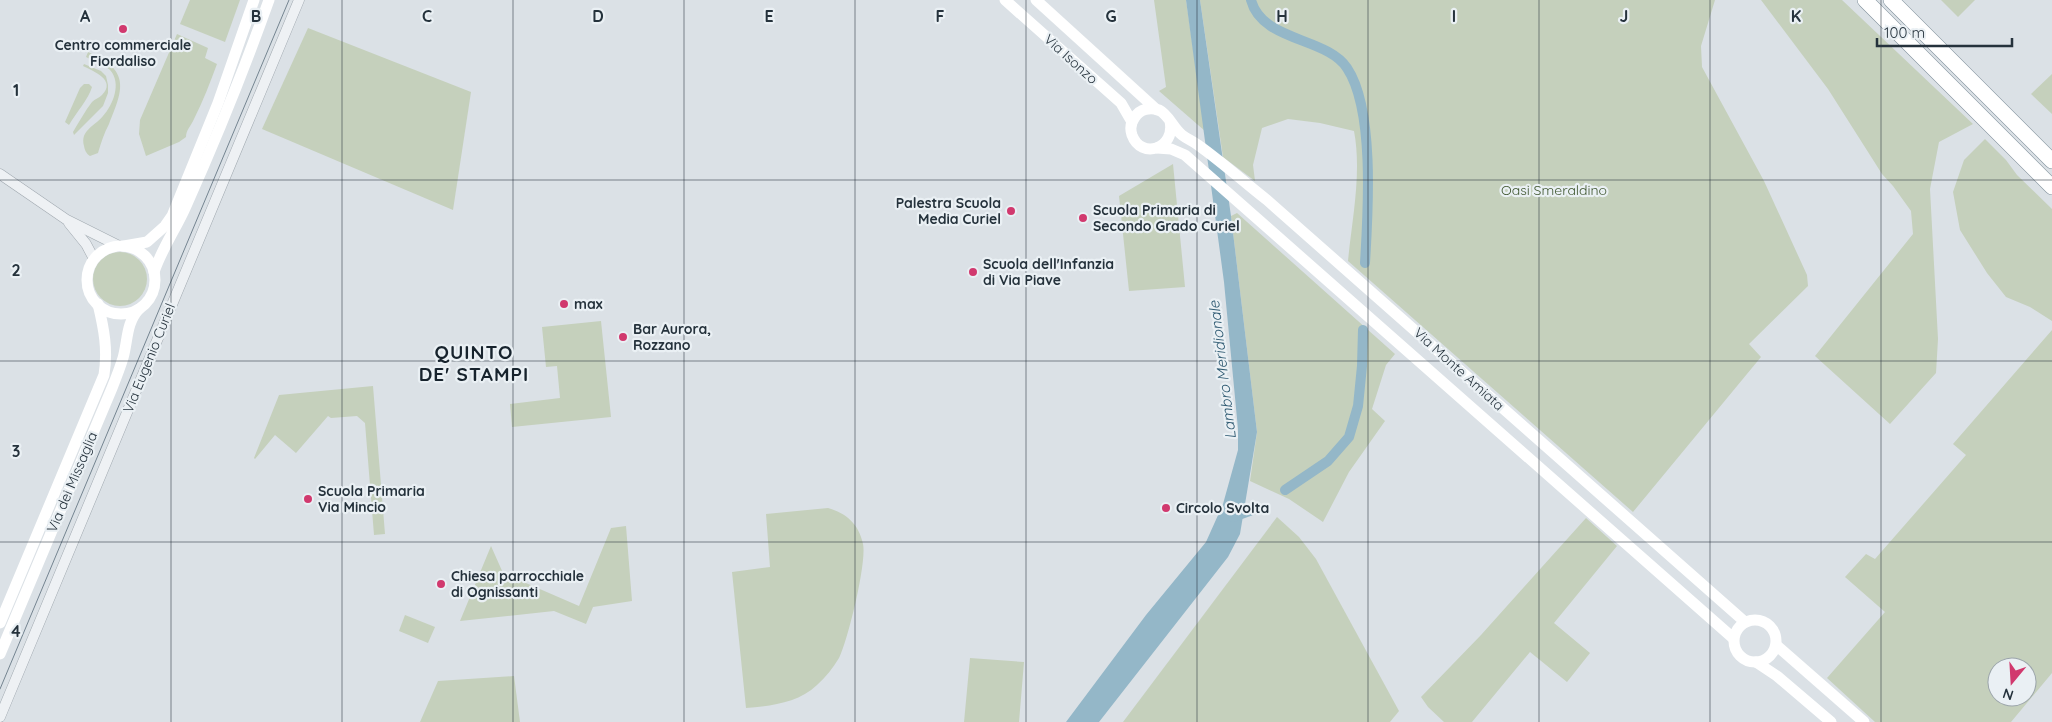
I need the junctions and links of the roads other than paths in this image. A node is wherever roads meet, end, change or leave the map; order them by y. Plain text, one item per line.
1 (254, 0) edge
2 (269, 0) edge
3 (273, 0) edge
4 (299, 0) edge
5 (1004, 0) edge
6 (1036, 0) edge
7 (1865, 0) edge
8 (1891, 0) edge
9 (258, 29) junction
10 (1157, 110) junction
11 (1170, 121) junction
12 (1132, 122) junction
13 (1158, 148) junction
14 (2052, 161) edge
15 (0, 174) edge
16 (2052, 187) edge
17 (67, 220) junction
18 (122, 246) junction
19 (94, 259) junction
20 (154, 272) junction
21 (98, 304) junction
22 (139, 308) junction
23 (1745, 622) junction
24 (0, 623) edge
25 (1733, 638) junction
26 (1776, 645) junction
27 (0, 654) edge
28 (1756, 662) junction
29 (0, 717) edge
30 (1831, 722) edge
31 (1864, 722) edge

1 - 18 main road
2 - 9 main road
3 - 9 main road
4 - 29 street, Via Eugenio Curiel
5 - 12 main road, Via Isonzo
6 - 10 main road, Via Isonzo
7 - 16 highway
8 - 14 highway
9 - 20 main road
10 - 11 main road
10 - 12 main road
11 - 13 main road
11 - 23 main road, Via Monte Amiata
12 - 13 main road
13 - 25 main road, Via Monte Amiata
15 - 17 street
17 - 18 street
17 - 19 street
18 - 19 main road
18 - 20 main road
19 - 21 main road, Via dei Missaglia
20 - 22 main road, Via dei Missaglia
21 - 22 main road
21 - 24 main road, Via dei Missaglia
22 - 27 main road, Via dei Missaglia
23 - 25 main road
23 - 26 main road
25 - 28 main road
26 - 28 main road
26 - 31 main road
28 - 30 main road

